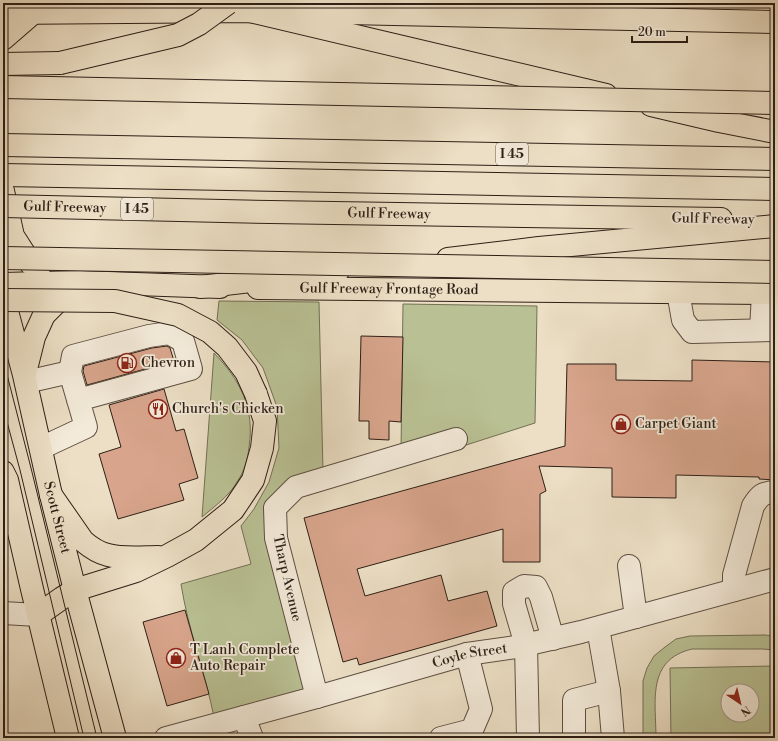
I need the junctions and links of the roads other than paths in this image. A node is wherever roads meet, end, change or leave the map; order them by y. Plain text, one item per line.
1 (4, 3) edge
2 (228, 3) edge
3 (250, 11) junction
4 (3, 13) edge
5 (33, 13) junction
6 (775, 22) edge
7 (3, 39) edge
8 (3, 64) edge
9 (3, 86) edge
10 (775, 103) edge
11 (775, 132) edge
12 (3, 145) edge
13 (775, 159) edge
14 (3, 176) edge
15 (775, 189) edge
16 (3, 191) edge
17 (3, 206) edge
18 (775, 220) edge
19 (775, 226) edge
20 (3, 258) edge
21 (775, 272) edge
22 (80, 282) junction
23 (3, 284) edge
24 (200, 287) junction
25 (678, 292) junction
26 (769, 293) edge
27 (3, 296) edge
28 (3, 300) edge
29 (768, 330) edge
30 (70, 372) junction
31 (25, 378) junction
32 (78, 400) junction
33 (456, 439) dead end
34 (41, 448) junction
35 (3, 472) edge
36 (775, 492) edge
37 (51, 495) junction
38 (167, 556) junction
39 (629, 566) dead end
40 (775, 579) edge
41 (75, 590) junction
42 (734, 590) junction
43 (3, 613) edge
44 (38, 615) junction
45 (636, 617) junction
46 (598, 628) junction
47 (553, 639) junction
48 (526, 645) junction
49 (468, 654) junction
50 (609, 691) junction
51 (317, 697) junction
52 (244, 717) junction
53 (68, 738) edge
54 (115, 738) edge
55 (166, 738) edge
56 (252, 738) edge
57 (441, 738) edge
58 (528, 738) edge
59 (574, 738) edge
60 (613, 738) edge

1 - 5 main road
2 - 8 main road, bridge
3 - 5 main road
3 - 6 main road
3 - 11 main road
4 - 5 main road
5 - 7 main road
9 - 10 main road, bridge
12 - 13 main road, I 45
14 - 15 main road, I 45
16 - 22 main road
17 - 18 main road, Gulf Freeway / I 45, bridge
19 - 24 main road
20 - 21 main road, bridge
22 - 23 main road, Gulf Freeway Frontage Road
22 - 24 main road, Gulf Freeway Frontage Road
22 - 31 main road
24 - 25 main road, Gulf Freeway Frontage Road
25 - 26 main road, Gulf Freeway Frontage Road
25 - 29 street
26 - 29 street
27 - 31 main road, Scott Street
28 - 38 main road, bridge
30 - 31 street
30 - 32 street
30 - 32 street
31 - 34 main road, Scott Street
32 - 34 street
33 - 51 street, Tharp Avenue
34 - 37 main road, Scott Street
35 - 44 main road
36 - 42 street
37 - 38 main road
37 - 41 main road, Scott Street
38 - 41 main road
39 - 45 street
40 - 42 street, Coyle Street
41 - 44 main road
41 - 54 main road, Scott Street
42 - 45 street, Coyle Street
43 - 44 street
44 - 53 main road
45 - 46 street, Coyle Street
46 - 47 street, Coyle Street
46 - 50 street
47 - 48 street, Coyle Street
47 - 48 street
48 - 49 street, Coyle Street
48 - 58 street
49 - 51 street, Coyle Street
49 - 57 street
50 - 59 street
50 - 60 street
51 - 52 street, Coyle Street
52 - 55 street, Coyle Street
52 - 56 street

